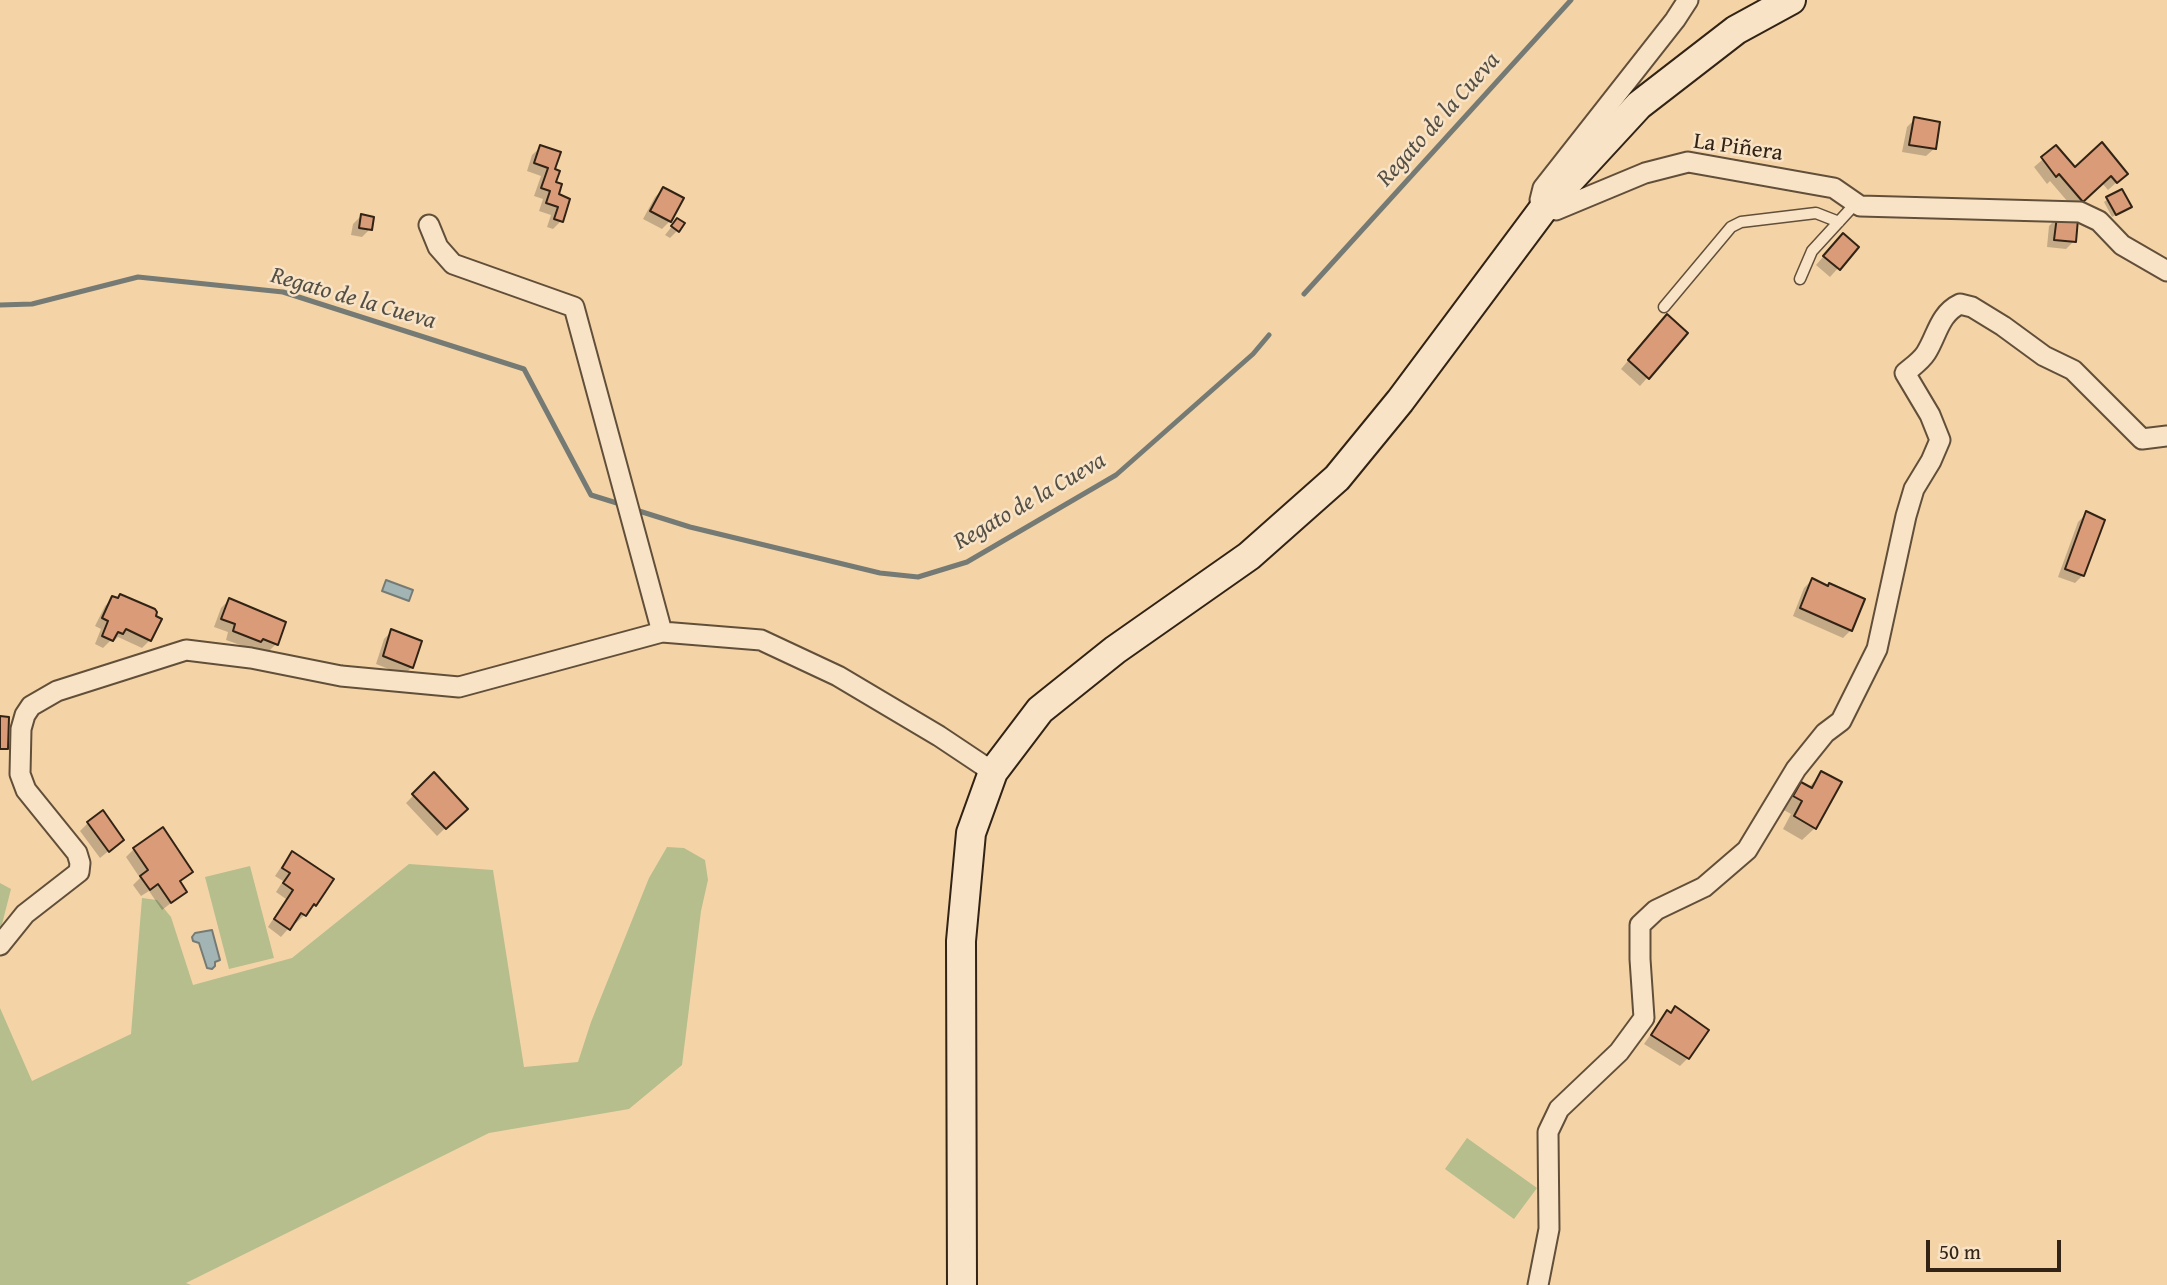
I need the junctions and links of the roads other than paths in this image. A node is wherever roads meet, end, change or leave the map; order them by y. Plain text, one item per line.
1 (1688, 0) edge
2 (1791, 0) edge
3 (1856, 203) junction
4 (1544, 208) junction
5 (1839, 222) junction
6 (429, 225) dead end
7 (2167, 271) edge
8 (1801, 279) dead end
9 (1664, 307) dead end
10 (2167, 436) edge
11 (662, 632) junction
12 (993, 772) junction
13 (0, 945) edge
14 (962, 1285) edge
15 (1538, 1285) edge

1 - 4 street
2 - 4 street
3 - 4 street, La Piñera
3 - 5 lane
3 - 7 street, La Piñera
4 - 12 street
5 - 8 lane
5 - 9 lane
6 - 11 street
10 - 15 street
11 - 12 street
11 - 13 street
12 - 14 street

